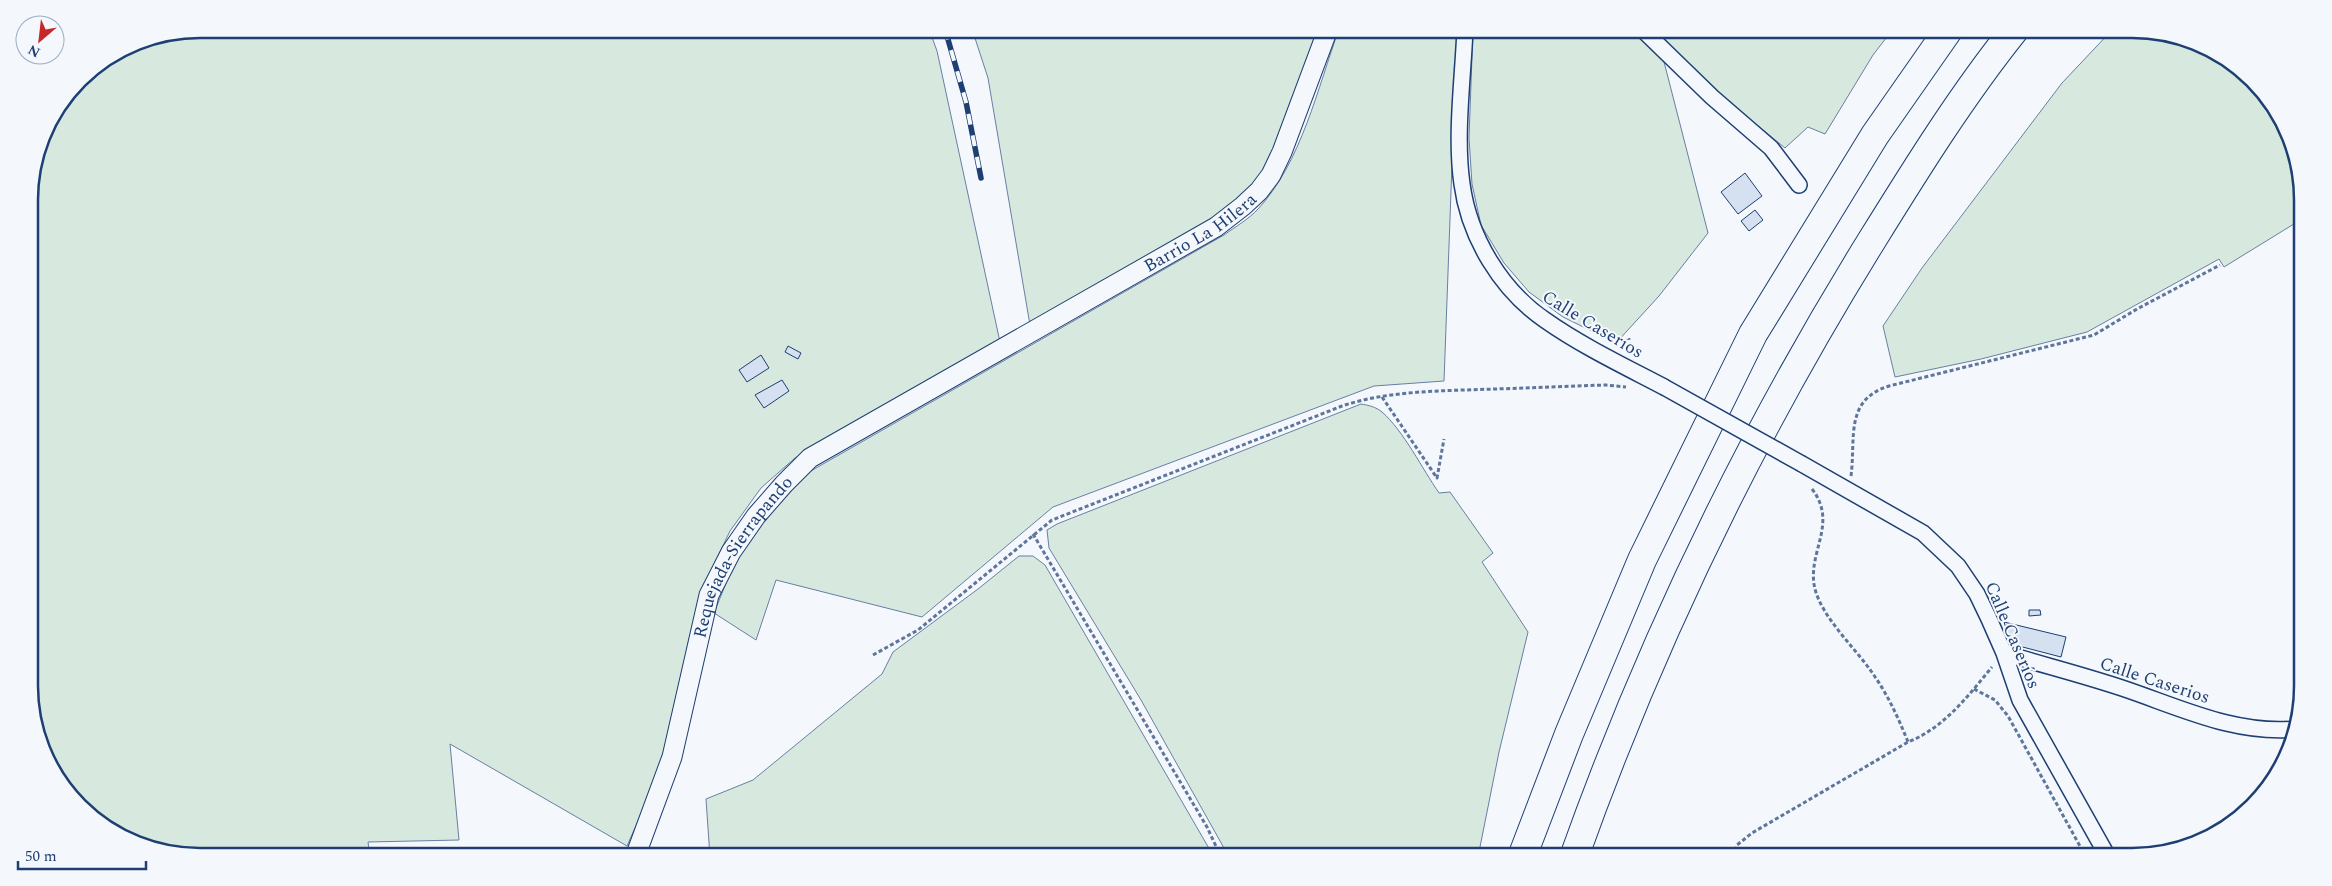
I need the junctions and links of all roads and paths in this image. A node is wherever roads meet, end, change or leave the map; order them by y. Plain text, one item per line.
1 (1325, 38) edge
2 (1465, 38) edge
3 (1651, 38) edge
4 (1943, 38) edge
5 (2009, 38) edge
6 (1799, 185) dead end
7 (2220, 265) dead end
8 (985, 359) joint
9 (1630, 388) dead end
10 (1382, 396) junction
11 (1444, 440) dead end
12 (1810, 487) dead end
13 (1849, 489) junction
14 (1033, 534) junction
15 (2004, 653) junction
16 (873, 655) dead end
17 (1974, 689) junction
18 (2289, 729) edge
19 (1908, 742) junction
20 (637, 848) edge
21 (1217, 848) edge
22 (1525, 848) edge
23 (1577, 848) edge
24 (1736, 848) edge
25 (2081, 848) edge
26 (2103, 848) edge

1 - 8 street, Barrio La Hilera
2 - 13 street, Calle Caseríos, bridge
3 - 6 street
4 - 22 highway
5 - 23 highway
7 - 13 path
8 - 20 street, Requejada-Sierrapando
9 - 10 path
10 - 11 path
10 - 14 path
12 - 19 path
13 - 15 street, Calle Caseríos
14 - 16 path
14 - 21 path
15 - 17 path
15 - 18 street, Calle Caserios
15 - 26 street, Calle Caseríos
17 - 19 path
17 - 25 path
19 - 24 path

